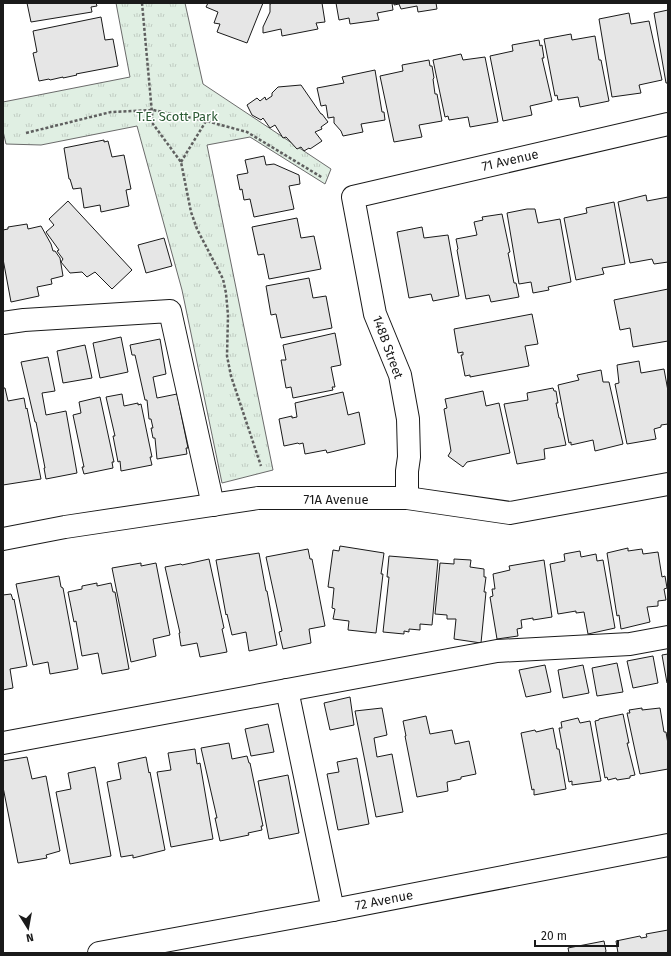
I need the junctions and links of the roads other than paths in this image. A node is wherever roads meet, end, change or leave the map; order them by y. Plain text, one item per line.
1 (668, 124) edge
2 (353, 197) joint
3 (3, 324) edge
4 (668, 484) edge
5 (407, 498) junction
6 (213, 505) junction
7 (3, 539) edge
8 (668, 637) edge
9 (287, 690) junction
10 (3, 742) edge
11 (668, 845) edge
12 (333, 910) junction
13 (99, 953) edge

1 - 2 street, 71 Avenue
2 - 5 street, 148B Street
3 - 6 street
4 - 5 street, 71A Avenue
5 - 6 street, 71A Avenue
6 - 7 street, 71A Avenue
8 - 9 street
9 - 10 street
9 - 12 street
11 - 12 street, 72 Avenue
12 - 13 street, 72 Avenue

